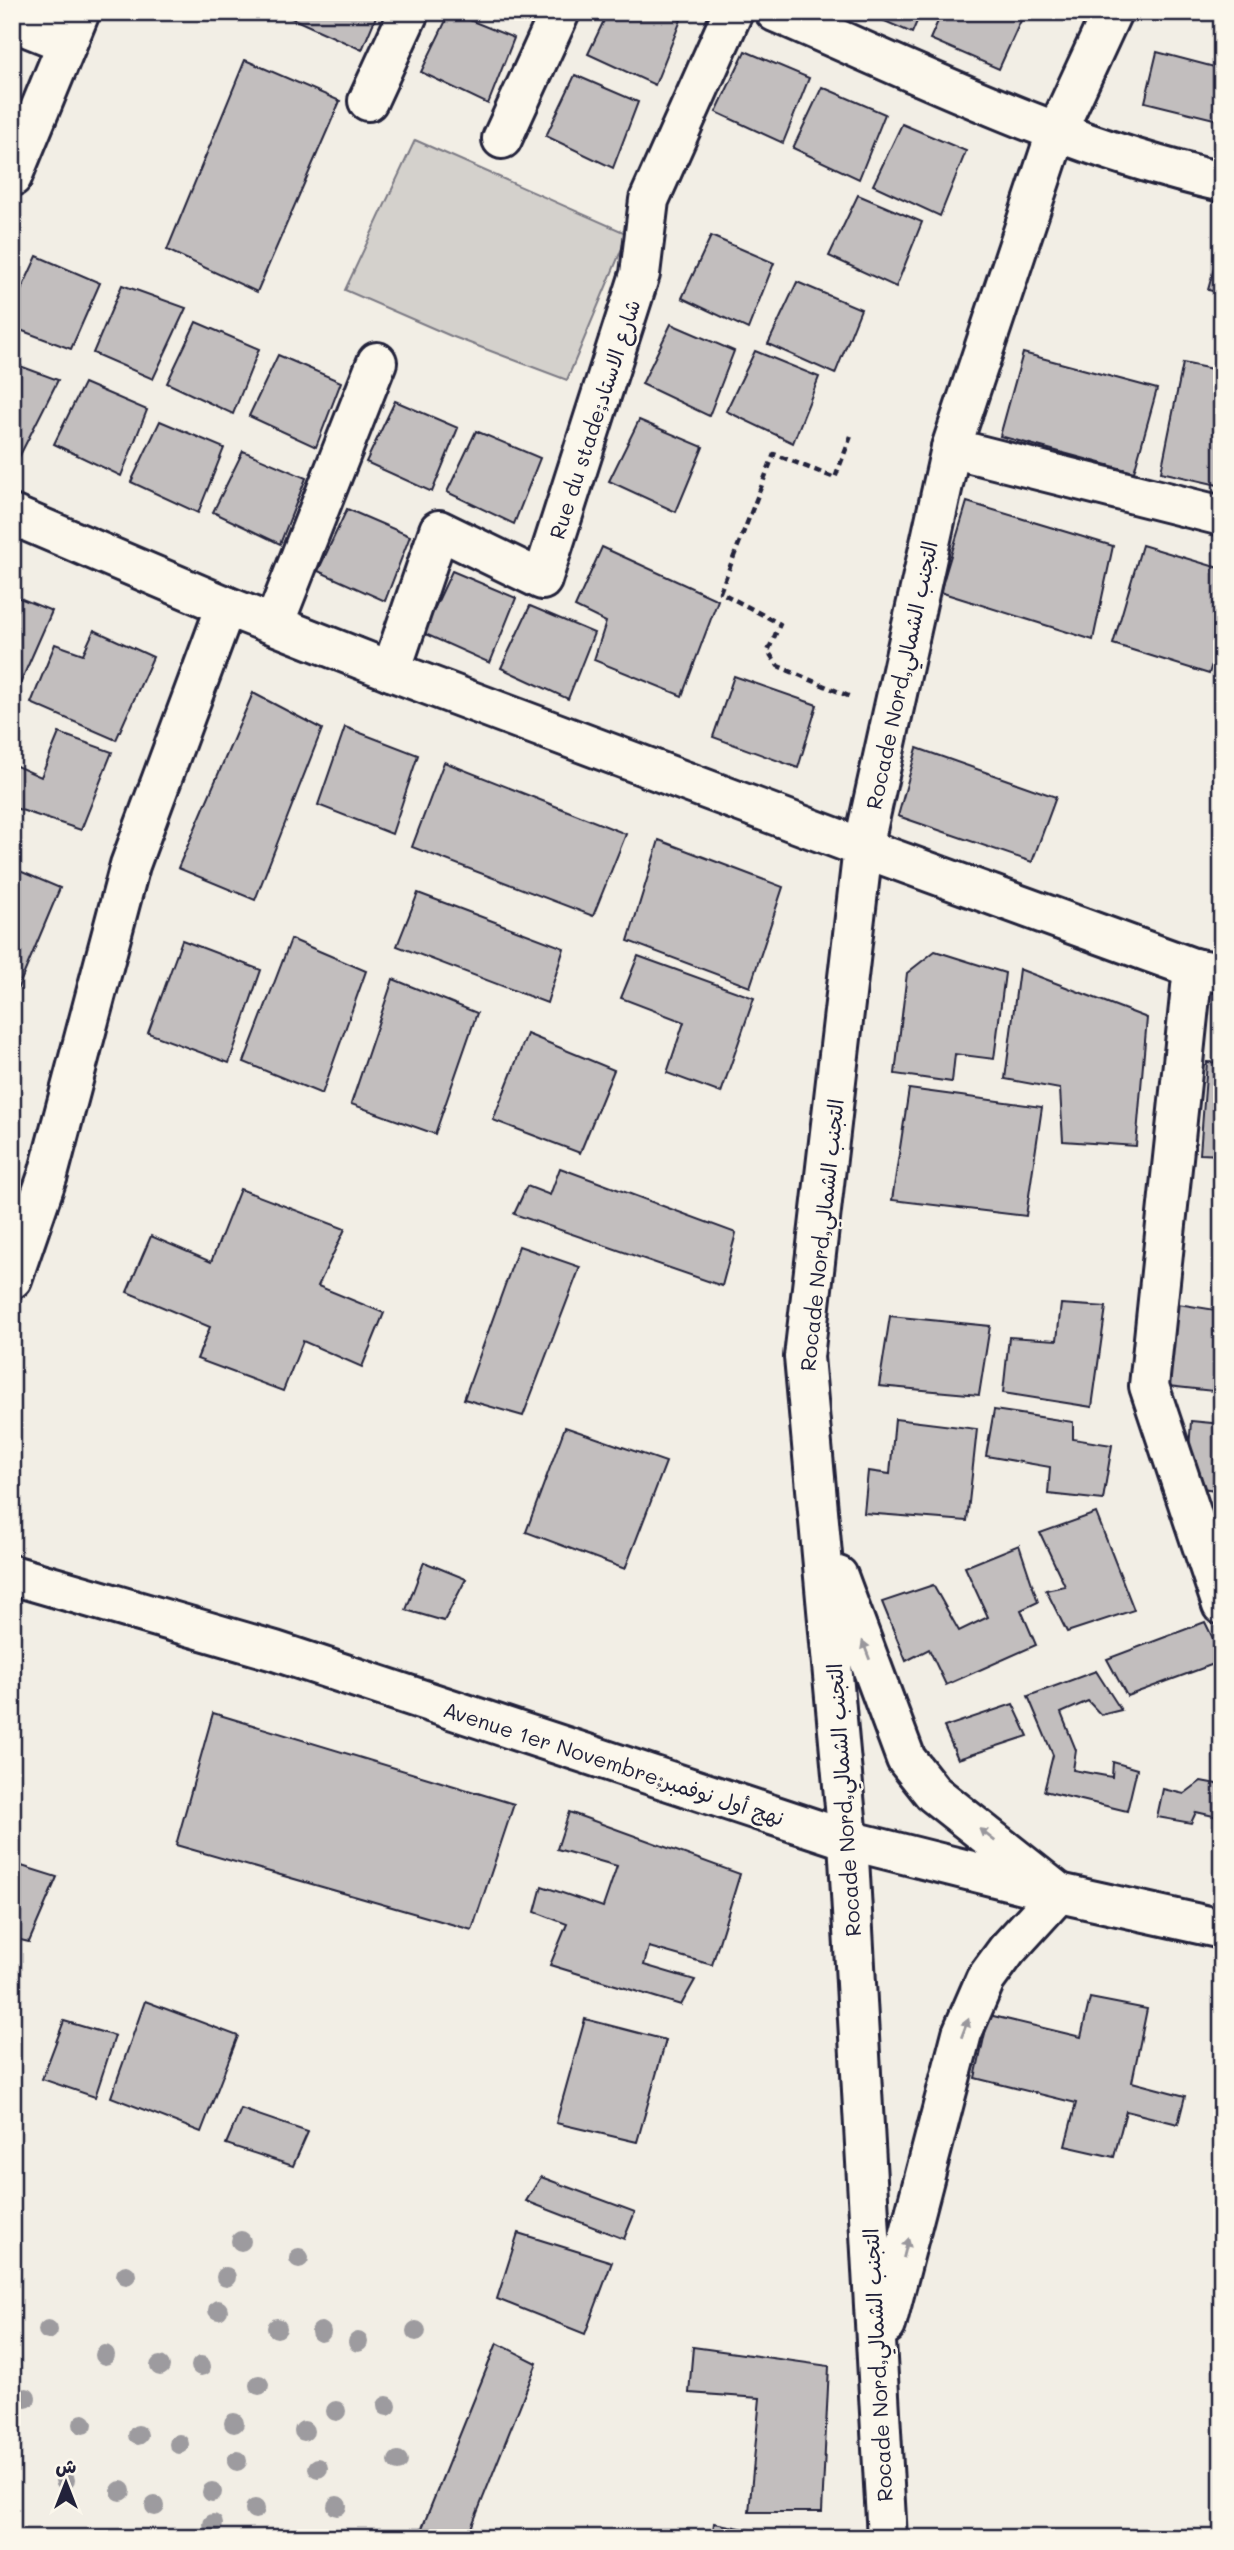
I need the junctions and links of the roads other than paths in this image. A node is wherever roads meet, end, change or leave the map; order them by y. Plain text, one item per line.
1 (409, 12) edge
2 (560, 12) edge
3 (733, 12) edge
4 (775, 12) edge
5 (1112, 12) edge
6 (12, 21) edge
7 (73, 28) edge
8 (368, 101) dead end
9 (1056, 133) junction
10 (502, 139) dead end
11 (12, 177) edge
12 (1222, 182) edge
13 (377, 362) dead end
14 (951, 448) junction
15 (12, 515) edge
16 (1222, 516) edge
17 (226, 606) junction
18 (274, 624) junction
19 (391, 671) junction
20 (863, 848) junction
21 (1207, 971) edge
22 (12, 1279) edge
23 (820, 1528) junction
24 (12, 1575) edge
25 (1222, 1605) edge
26 (848, 1840) junction
27 (1059, 1893) junction
28 (1222, 1929) edge
29 (877, 2361) junction
30 (887, 2538) edge

1 - 8 street
2 - 10 street
3 - 19 street, Rue du stade;شارع الاستاد
4 - 9 street
5 - 9 street, Rocade Nord,التجنب الشمالي
6 - 7 street
7 - 11 street
9 - 12 street
9 - 14 street, Rocade Nord,التجنب الشمالي
13 - 18 street
14 - 16 street
14 - 20 street, Rocade Nord,التجنب الشمالي
15 - 17 street
17 - 18 street
17 - 22 street
18 - 19 street
19 - 20 street
20 - 21 street
20 - 23 street, Rocade Nord,التجنب الشمالي
21 - 25 street
23 - 26 street, Rocade Nord,التجنب الشمالي
27 -> 23 street
24 - 26 street, Avenue 1er Novembre;نهج أول نوفمبر
26 - 27 street, Avenue 1er Novembre;نهج أول نوفمبر
26 - 29 street, Rocade Nord,التجنب الشمالي
27 - 28 street, Avenue 1er Novembre;نهج أول نوفمبر
29 -> 27 street
29 - 30 street, Rocade Nord,التجنب الشمالي

